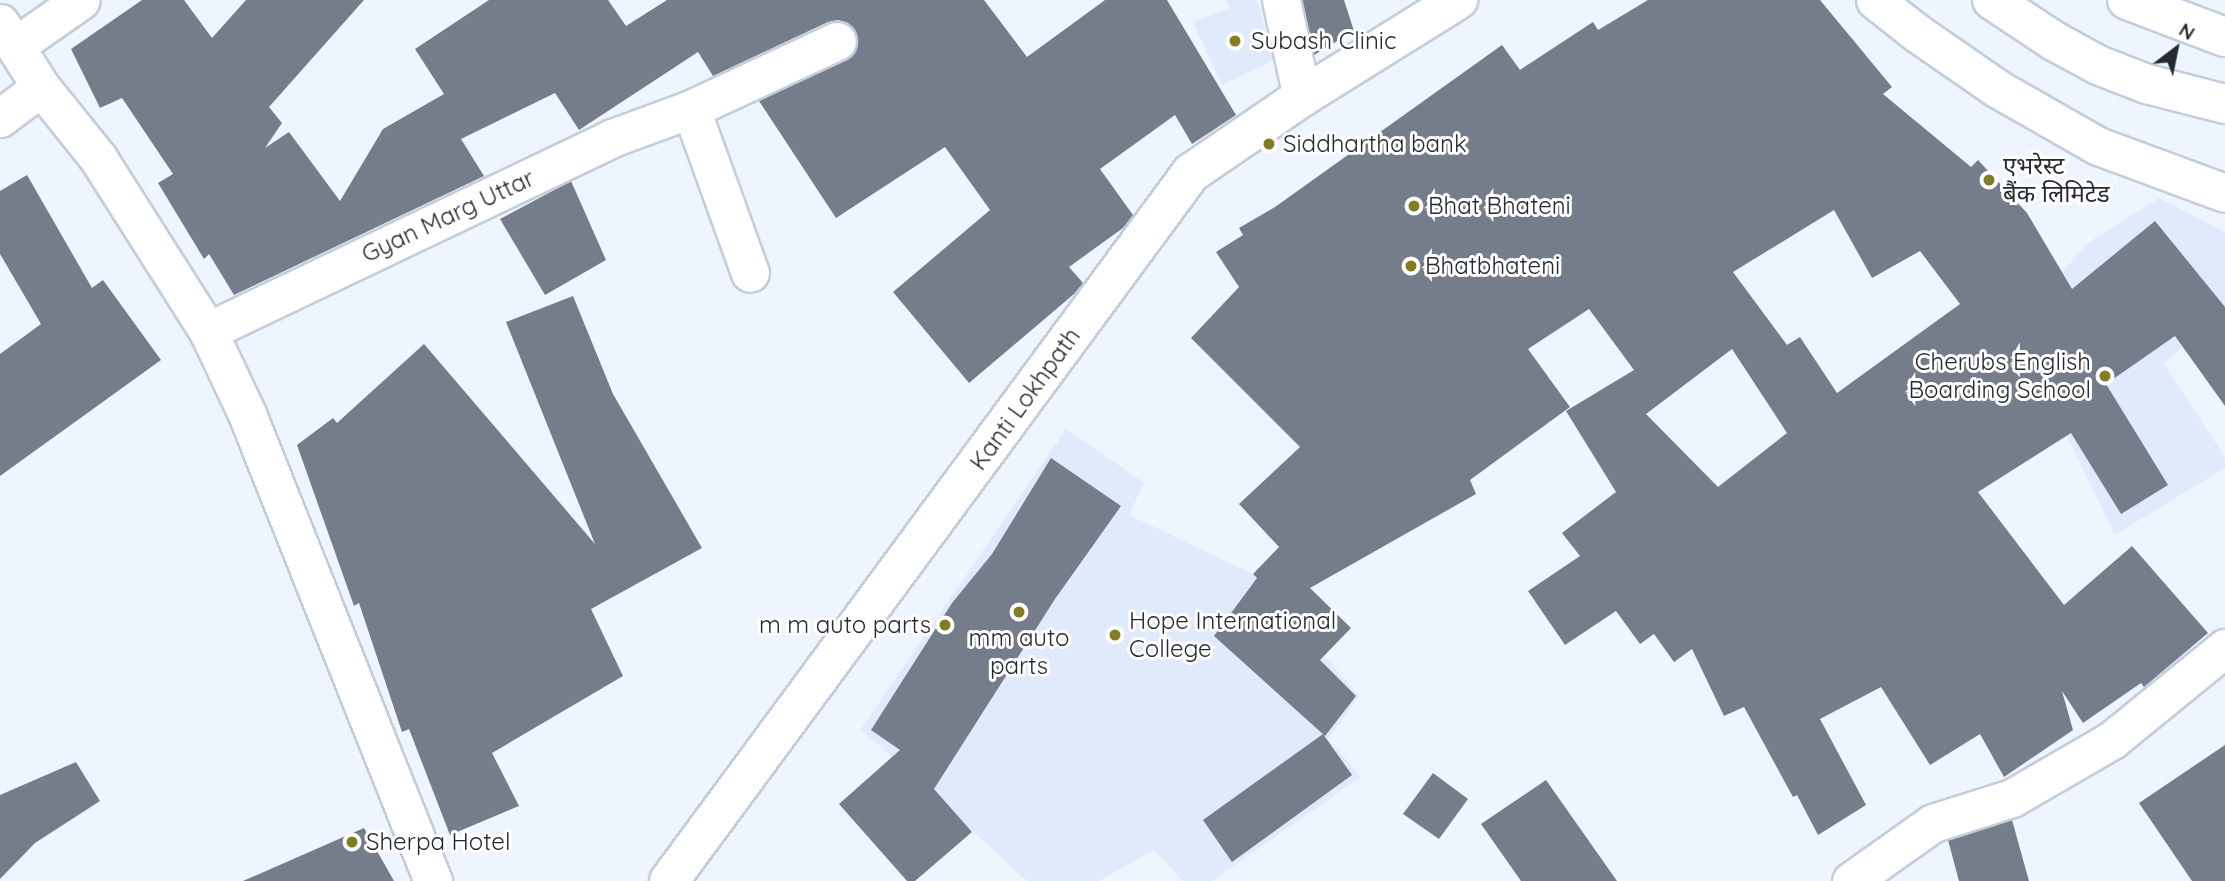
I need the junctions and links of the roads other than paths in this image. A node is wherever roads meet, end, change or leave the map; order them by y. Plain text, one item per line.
1 (82, 0) edge
2 (1281, 0) edge
3 (1458, 0) edge
4 (1875, 0) edge
5 (1992, 0) edge
6 (2127, 0) edge
7 (8, 35) edge
8 (2225, 37) edge
9 (837, 41) dead end
10 (41, 87) junction
11 (1302, 97) junction
12 (2225, 104) edge
13 (691, 109) junction
14 (0, 118) edge
15 (2225, 193) edge
16 (750, 273) dead end
17 (208, 331) junction
18 (2225, 648) edge
19 (433, 881) edge
20 (669, 881) edge
21 (1850, 881) edge

1 - 7 street
2 - 11 street
3 - 11 main road, Kanti Lokhpath
4 - 15 street
5 - 12 main road
6 - 8 main road
7 - 10 street
9 - 13 street, Gyan Marg Uttar
10 - 14 street
10 - 17 street
11 - 20 main road, Kanti Lokhpath
13 - 16 street
13 - 17 street, Gyan Marg Uttar
17 - 19 street
18 - 21 street

